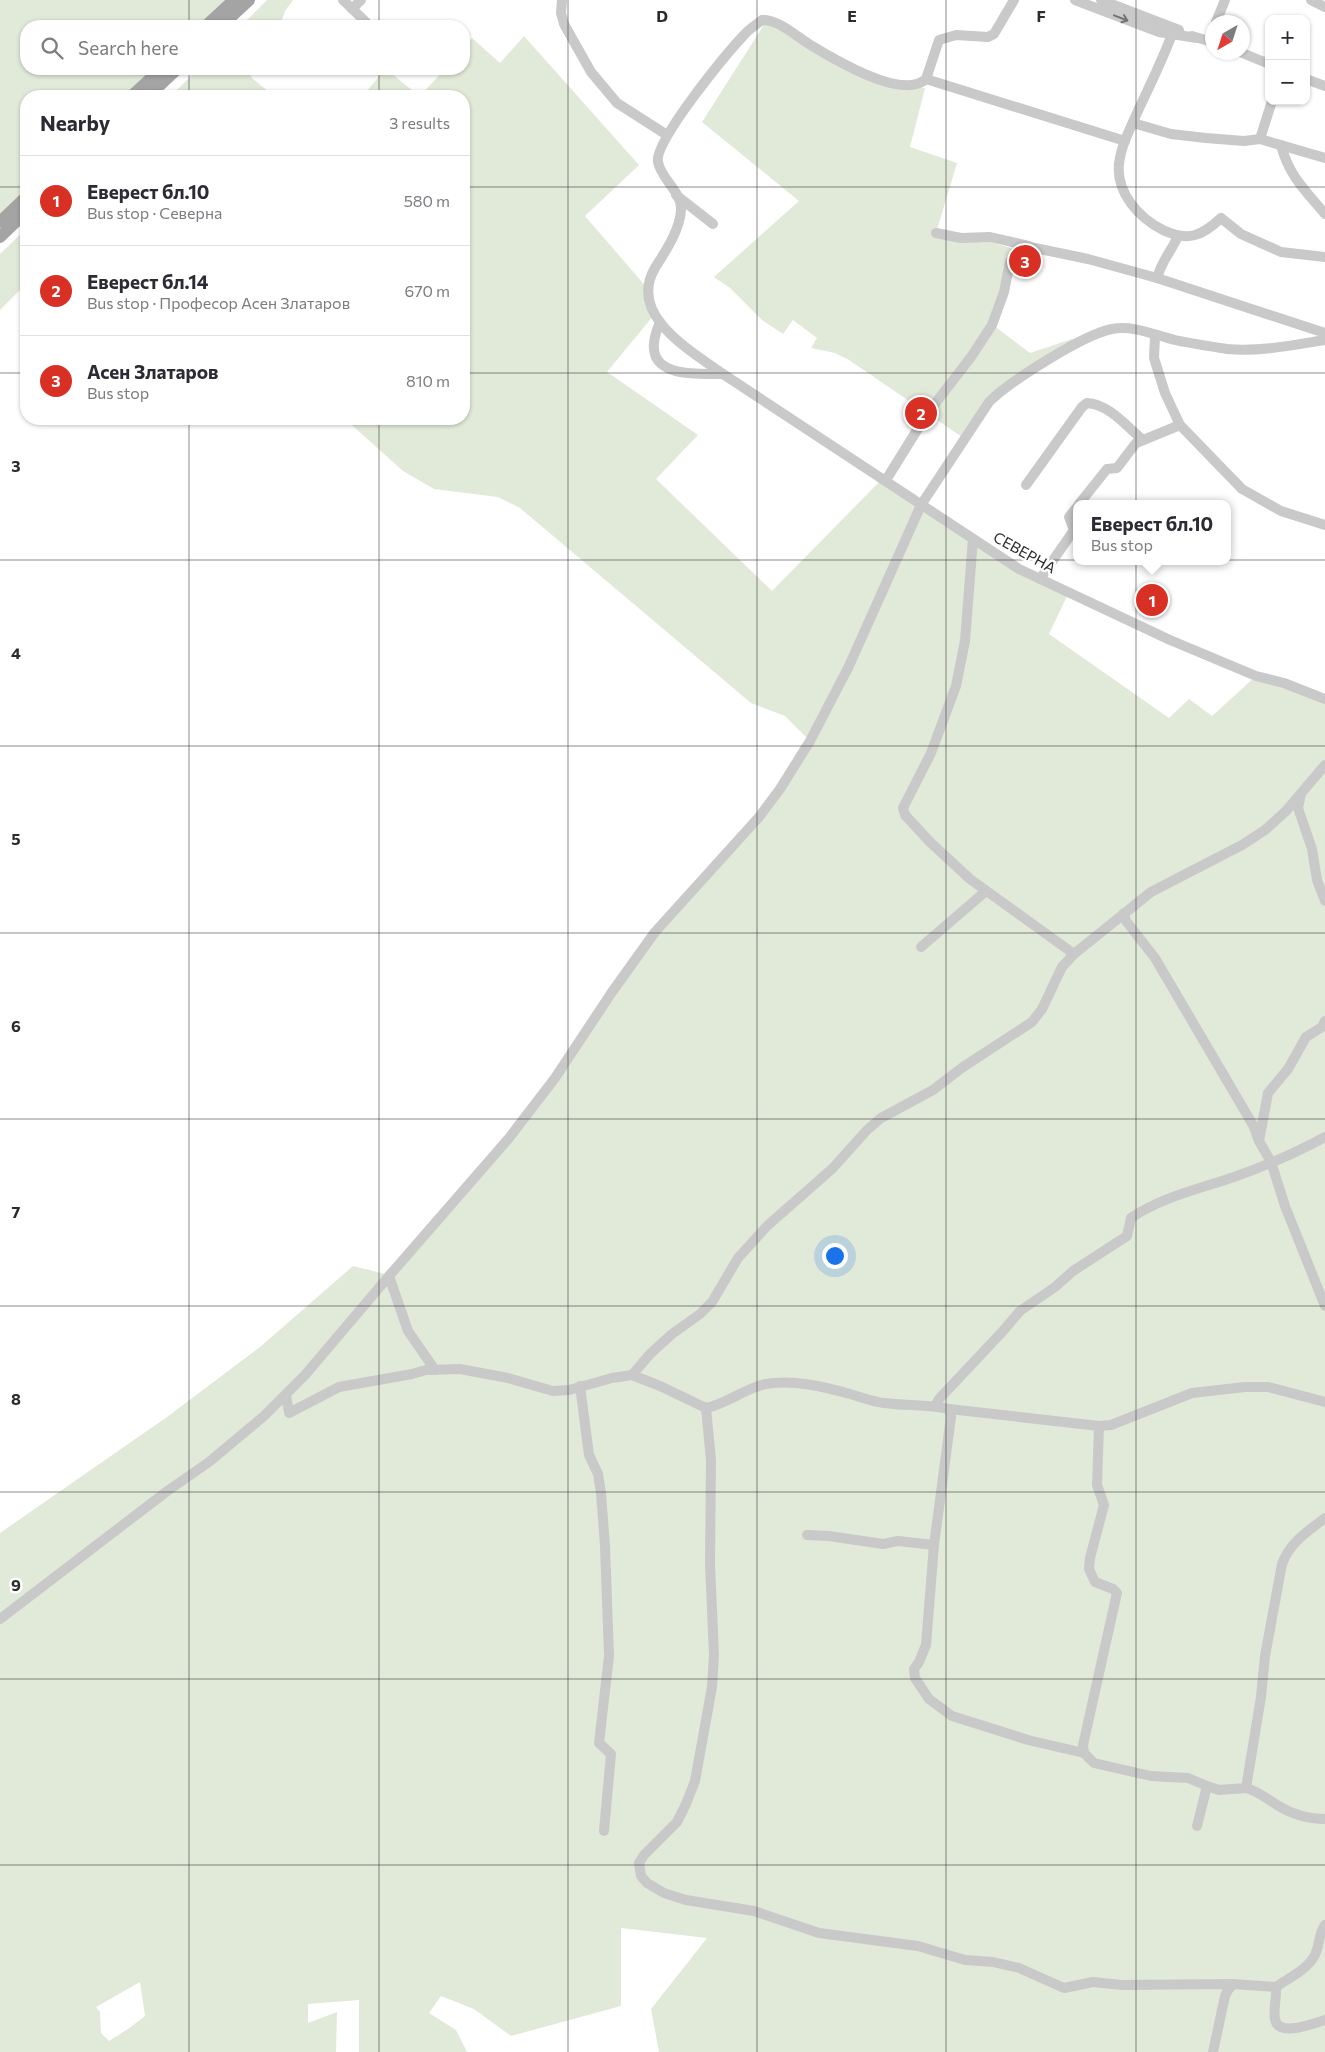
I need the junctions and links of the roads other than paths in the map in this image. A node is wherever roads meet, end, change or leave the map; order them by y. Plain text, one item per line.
1 (234, 0) edge
2 (249, 0) edge
3 (342, 0) edge
4 (361, 0) edge
5 (562, 0) edge
6 (1014, 0) edge
7 (1075, 0) edge
8 (1101, 0) edge
9 (1225, 0) edge
10 (1311, 0) edge
11 (1325, 7) edge
12 (352, 9) junction
13 (1219, 15) edge
14 (212, 20) edge
15 (227, 20) edge
16 (364, 20) edge
17 (1173, 31) junction
18 (1205, 38) edge
19 (1250, 56) edge
20 (1265, 62) edge
21 (155, 75) edge
22 (171, 75) edge
23 (926, 79) junction
24 (1310, 80) edge
25 (1325, 86) edge
26 (138, 90) edge
27 (154, 90) edge
28 (1271, 105) edge
29 (1133, 123) junction
30 (667, 135) junction
31 (1260, 139) junction
32 (1125, 142) junction
33 (1281, 145) junction
34 (1325, 158) edge
35 (676, 194) junction
36 (20, 203) edge
37 (1325, 214) edge
38 (20, 218) edge
39 (0, 222) edge
40 (713, 224) dead end
41 (936, 233) dead end
42 (1178, 236) junction
43 (0, 237) edge
44 (1030, 247) junction
45 (1325, 257) edge
46 (1157, 278) junction
47 (660, 322) junction
48 (1325, 333) edge
49 (1155, 336) junction
50 (1325, 340) edge
51 (724, 374) junction
52 (1180, 425) junction
53 (1143, 440) junction
54 (886, 480) junction
55 (1026, 485) dead end
56 (1082, 500) edge
57 (921, 505) junction
58 (1073, 512) edge
59 (1325, 525) edge
60 (1073, 527) edge
61 (1073, 531) edge
62 (974, 539) junction
63 (1040, 579) junction
64 (1325, 700) edge
65 (1325, 765) edge
66 (1302, 793) junction
67 (986, 891) junction
68 (1325, 901) edge
69 (1124, 913) junction
70 (921, 947) dead end
71 (1074, 954) junction
72 (1325, 1021) edge
73 (1325, 1137) edge
74 (1259, 1141) junction
75 (1271, 1162) junction
76 (389, 1276) junction
77 (1325, 1306) edge
78 (431, 1370) junction
79 (632, 1375) junction
80 (580, 1386) junction
81 (286, 1395) junction
82 (1325, 1402) edge
83 (935, 1406) junction
84 (706, 1408) junction
85 (949, 1409) junction
86 (1099, 1426) junction
87 (1325, 1518) edge
88 (807, 1536) dead end
89 (934, 1545) junction
90 (0, 1620) edge
91 (1084, 1753) junction
92 (1207, 1786) junction
93 (1246, 1788) junction
94 (1325, 1819) edge
95 (1197, 1826) dead end
96 (604, 1831) dead end
97 (1325, 1925) edge
98 (1233, 1984) junction
99 (1276, 1987) junction
100 (1325, 2020) edge
101 (1213, 2052) edge

1 - 14 main road
2 - 15 main road
3 - 12 street
4 - 12 street
5 - 30 street
6 - 23 street
7 -> 17 street
8 - 17 street
9 - 13 street
10 - 11 street
12 - 16 street
17 - 18 street
17 - 29 street
19 - 20 street
21 - 26 main road
22 - 27 main road
23 - 30 street
23 - 32 street
24 - 25 street
28 - 31 street
29 - 31 street
29 - 32 street
30 - 35 street
31 - 33 street
32 - 42 street
33 - 34 street
33 - 37 street
35 - 40 street
35 - 47 street, СЕВЕРНА
36 - 39 main road
38 - 43 main road
41 - 44 street
42 - 45 street
42 - 46 street
44 - 46 street
44 - 54 street
46 - 48 street
47 - 51 street, СЕВЕРНА
47 - 51 street
49 - 50 street
49 - 52 street
49 - 57 street
51 - 54 street, СЕВЕРНА
52 - 53 street
52 - 59 street
53 - 55 street
53 - 56 street
54 - 57 street, СЕВЕРНА
57 - 62 street, СЕВЕРНА
57 - 76 street
58 - 60 street
61 - 63 street
62 - 63 street, СЕВЕРНА
62 - 67 street
63 - 64 street, СЕВЕРНА
65 - 66 street
66 - 68 street
66 - 69 street
67 - 70 street
67 - 71 street
69 - 71 street
69 - 74 street
71 - 79 street
72 - 74 street
73 - 75 street
74 - 75 street
75 - 77 street
75 - 83 street
76 - 78 street
76 - 81 street
78 - 80 street
78 - 81 street
79 - 80 street
79 - 84 street
80 - 96 street
81 - 90 street
82 - 86 street
83 - 84 street
83 - 85 street
84 - 98 street
85 - 86 street
85 - 89 street
86 - 91 street
87 - 93 street
88 - 89 street
89 - 91 street
91 - 92 street
92 - 93 street
92 - 95 street
93 - 94 street
97 - 99 street
98 - 99 street
98 - 101 street
99 - 100 street

